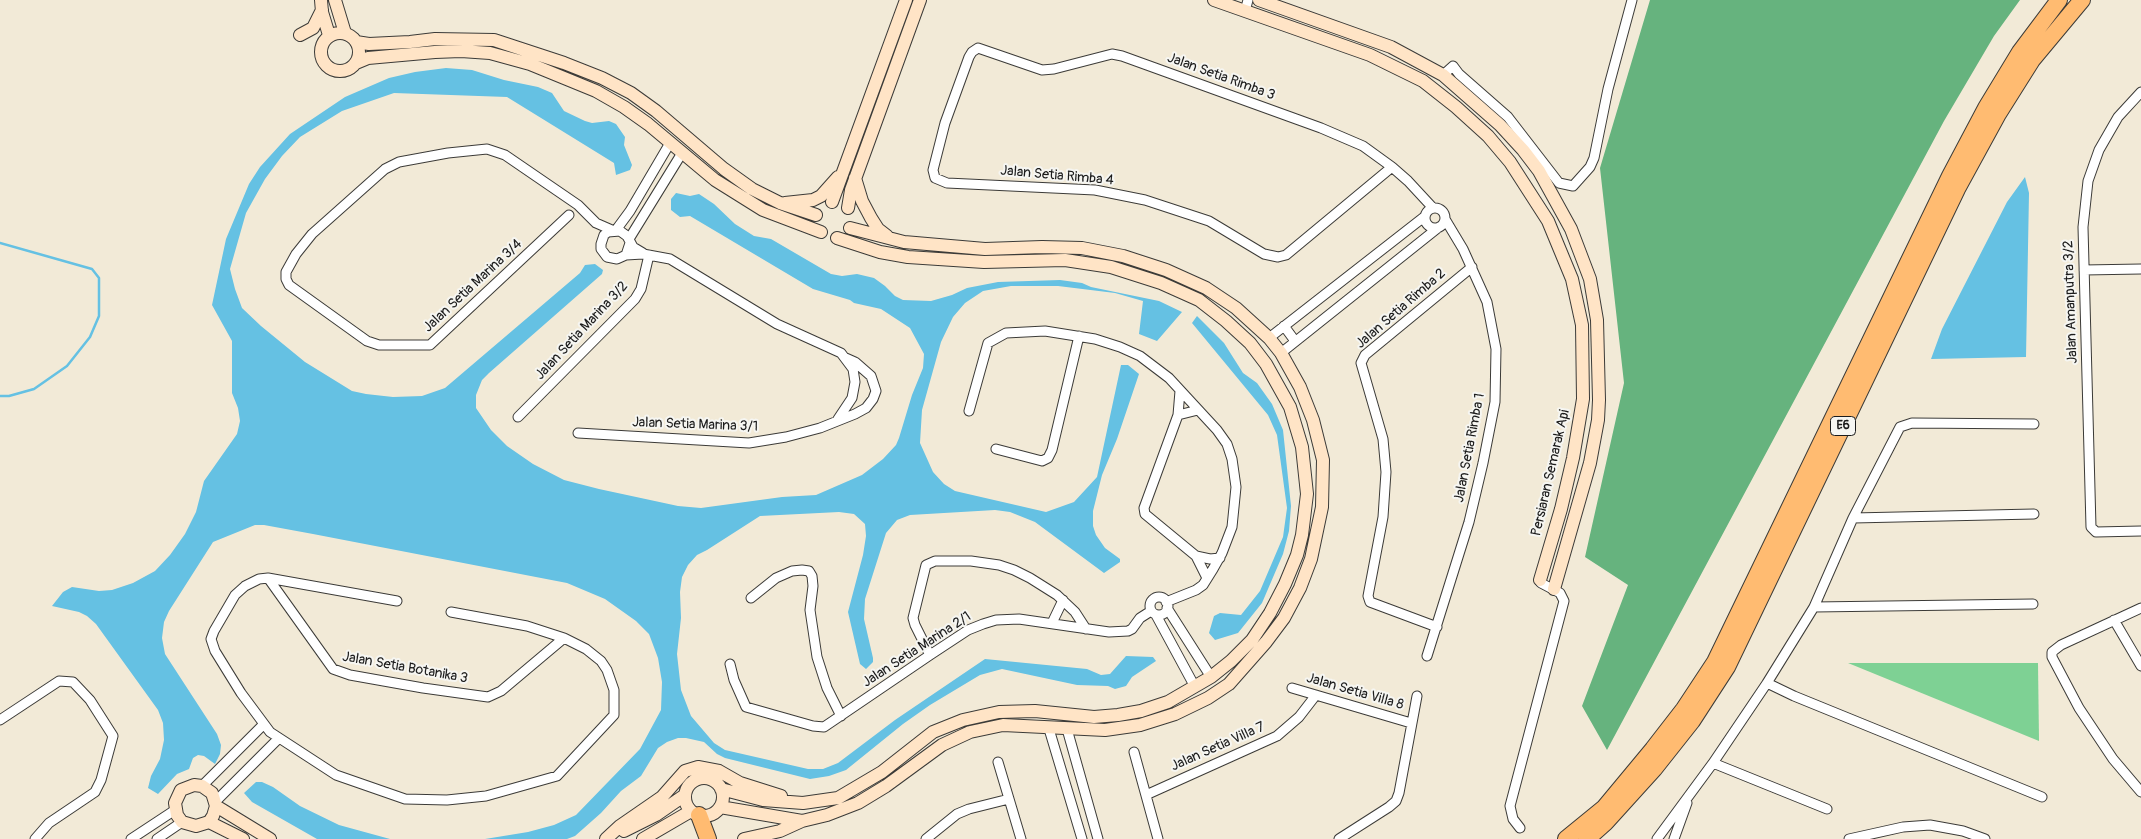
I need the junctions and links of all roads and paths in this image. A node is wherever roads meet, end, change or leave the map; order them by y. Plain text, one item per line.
1 (335, 0) edge
2 (906, 0) edge
3 (920, 0) edge
4 (1214, 0) edge
5 (1259, 0) edge
6 (1632, 0) edge
7 (2060, 0) edge
8 (2082, 0) edge
9 (1273, 2) edge
10 (321, 5) edge
11 (1247, 5) edge
12 (1268, 18) junction
13 (345, 33) junction
14 (300, 35) dead end
15 (329, 35) junction
16 (356, 42) junction
17 (978, 48) joint
18 (356, 63) junction
19 (1443, 75) junction
20 (2141, 92) edge
21 (675, 127) junction
22 (667, 141) junction
23 (682, 153) junction
24 (847, 163) junction
25 (1392, 167) junction
26 (724, 169) junction
27 (855, 178) junction
28 (714, 180) junction
29 (568, 198) junction
30 (832, 202) junction
31 (780, 203) junction
32 (848, 208) junction
33 (1433, 208) junction
34 (586, 212) junction
35 (569, 215) junction
36 (816, 215) junction
37 (1424, 217) junction
38 (1444, 219) junction
39 (596, 222) junction
40 (1439, 227) junction
41 (850, 228) junction
42 (614, 230) junction
43 (820, 232) junction
44 (837, 238) junction
45 (602, 239) junction
46 (890, 239) junction
47 (630, 241) junction
48 (646, 254) junction
49 (626, 255) junction
50 (1472, 267) junction
51 (2141, 269) edge
52 (2084, 270) junction
53 (1284, 326) junction
54 (1079, 336) junction
55 (1268, 338) junction
56 (1295, 341) junction
57 (1280, 353) junction
58 (846, 358) junction
59 (1180, 391) junction
60 (852, 398) junction
61 (866, 408) junction
62 (969, 410) dead end
63 (1198, 410) junction
64 (1178, 415) junction
65 (518, 417) dead end
66 (838, 419) junction
67 (2034, 424) dead end
68 (578, 433) dead end
69 (996, 449) dead end
70 (2034, 514) dead end
71 (1854, 518) junction
72 (2141, 531) edge
73 (1196, 556) junction
74 (1220, 558) junction
75 (268, 578) junction
76 (1207, 578) junction
77 (1540, 580) joint
78 (1554, 588) junction
79 (752, 598) dead end
80 (1063, 600) junction
81 (397, 601) dead end
82 (2033, 604) dead end
83 (1167, 605) junction
84 (1814, 607) junction
85 (2141, 608) edge
86 (451, 612) dead end
87 (1154, 613) junction
88 (2114, 620) junction
89 (1052, 623) junction
90 (1437, 627) junction
91 (1086, 629) junction
92 (564, 638) junction
93 (930, 655) junction
94 (1426, 656) dead end
95 (730, 664) dead end
96 (2141, 666) edge
97 (1211, 678) junction
98 (1768, 683) junction
99 (1195, 687) junction
100 (1292, 688) dead end
101 (1316, 695) junction
102 (1417, 696) dead end
103 (840, 716) junction
104 (0, 720) edge
105 (1411, 723) junction
106 (264, 724) junction
107 (1049, 729) junction
108 (1068, 730) junction
109 (279, 738) junction
110 (1134, 752) dead end
111 (998, 762) dead end
112 (1712, 763) junction
113 (202, 786) junction
114 (721, 789) junction
115 (2141, 792) edge
116 (685, 795) junction
117 (1146, 795) junction
118 (1689, 796) junction
119 (2042, 797) dead end
120 (1010, 799) junction
121 (803, 803) junction
122 (216, 804) junction
123 (1604, 808) junction
124 (1827, 809) dead end
125 (175, 810) junction
126 (705, 812) junction
127 (802, 821) junction
128 (182, 822) junction
129 (209, 822) junction
130 (1520, 828) dead end
131 (647, 838) edge
132 (35, 839) edge
133 (131, 839) edge
134 (157, 839) edge
135 (242, 839) edge
136 (270, 839) edge
137 (607, 839) edge
138 (708, 839) edge
139 (717, 839) edge
140 (744, 839) edge
141 (926, 839) edge
142 (1021, 839) edge
143 (1082, 839) edge
144 (1098, 839) edge
145 (1158, 839) edge
146 (1339, 839) edge
147 (1559, 839) edge
148 (1566, 839) edge
149 (1587, 839) edge
150 (1657, 839) edge
151 (1674, 839) edge
152 (1850, 839) edge
153 (1985, 839) edge

1 - 13 street
2 - 24 street
3 - 27 street
4 - 11 street, Persiaran Semarak Api
5 - 9 street
6 - 19 street
7 - 123 highway, E6
8 - 149 highway, E6
9 - 12 street
9 - 19 street
10 - 14 street
10 - 15 street
11 - 12 street, Persiaran Semarak Api
12 - 77 street, Persiaran Semarak Api
13 - 15 street
13 - 16 street
15 - 18 street
16 - 18 street
16 - 21 street
17 - 25 street, Jalan Setia Rimba 3
17 - 25 street, Jalan Setia Rimba 4
18 - 22 street
19 - 78 street
20 - 52 street, Jalan Amanputra 3/2
21 - 22 street
21 - 26 street
22 - 23 street
22 - 42 street
23 - 28 street
23 - 47 street
24 - 30 street
24 - 31 street
25 - 33 street, Jalan Setia Rimba 3
26 - 28 street
26 - 31 street
27 - 32 street
27 - 46 street
28 - 43 street
29 - 34 street
29 - 35 street
29 - 35 street, Jalan Setia Marina 3/4
30 - 32 street
30 - 36 street
31 - 36 street
32 - 41 street
33 - 37 street
33 - 38 street
34 - 35 street
34 - 39 street
36 - 43 street
37 - 40 street
37 - 53 street
38 - 40 street
38 - 50 street, Jalan Setia Rimba 1
39 - 42 street
39 - 45 street
40 - 56 street
41 - 44 street
41 - 46 street
42 - 45 street
42 - 47 street
43 - 44 street
44 - 97 street
45 - 49 street
46 - 55 street
47 - 48 street
47 - 49 street
48 - 49 street
48 - 58 street
48 - 65 street, Jalan Setia Marina 3/2
50 - 90 street, Jalan Setia Rimba 1
50 - 90 street, Jalan Setia Rimba 2
51 - 52 street
52 - 72 street, Jalan Amanputra 3/2
53 - 55 street
53 - 56 street
54 - 59 street
54 - 62 street
54 - 69 street
55 - 57 street
56 - 57 street
57 - 108 street
58 - 60 street
58 - 61 street
59 - 63 street
59 - 64 street
60 - 61 street
60 - 66 street
61 - 66 street, Jalan Setia Marina 3/1
63 - 64 street
63 - 74 street
64 - 73 street
66 - 68 street, Jalan Setia Marina 3/1
67 - 71 street
70 - 71 street
71 - 84 street
73 - 74 street
73 - 76 street
74 - 76 street
75 - 81 street
75 - 92 street, Jalan Setia Botanika 3
75 - 106 street
76 - 83 street
77 - 78 street
78 - 130 street
79 - 103 street
80 - 89 street
80 - 91 street
80 - 93 street
82 - 84 street
83 - 87 street
83 - 87 street
83 - 97 street
84 - 98 street
85 - 88 street
86 - 92 street
87 - 91 street, Jalan Setia Marina 2/1
87 - 99 street
88 - 96 street
88 - 115 street
89 - 91 street, Jalan Setia Marina 2/1
89 - 93 street, Jalan Setia Marina 2/1
90 - 94 street, Jalan Setia Rimba 1
92 - 109 street
93 - 103 street, Jalan Setia Marina 2/1
95 - 103 street, Jalan Setia Marina 2/1
97 - 99 street
98 - 112 street
98 - 119 street
99 - 121 street
100 - 101 street, Jalan Setia Villa 8
101 - 105 street, Jalan Setia Villa 8
101 - 117 street, Jalan Setia Villa 7
102 - 105 street
104 - 132 street
105 - 146 street
106 - 109 street
106 - 113 street
107 - 108 street
107 - 127 street
107 - 143 street
108 - 144 street
109 - 122 street
110 - 117 street
111 - 120 street
112 - 118 street
112 - 124 street
113 - 122 street
113 - 125 street
114 - 116 street
114 - 121 street
114 - 126 street
116 - 126 street
116 - 137 street
117 - 145 street
118 - 150 street
118 - 151 street
120 - 141 street
120 - 142 street
121 - 137 street
122 - 129 street
122 - 136 street
123 - 147 highway
123 - 148 highway, E6
125 - 128 street
125 - 133 street
126 - 127 street
126 - 131 street
126 - 138 highway
126 - 139 highway
127 - 140 street
128 - 129 street
128 - 134 street
129 - 135 street
152 - 153 street

